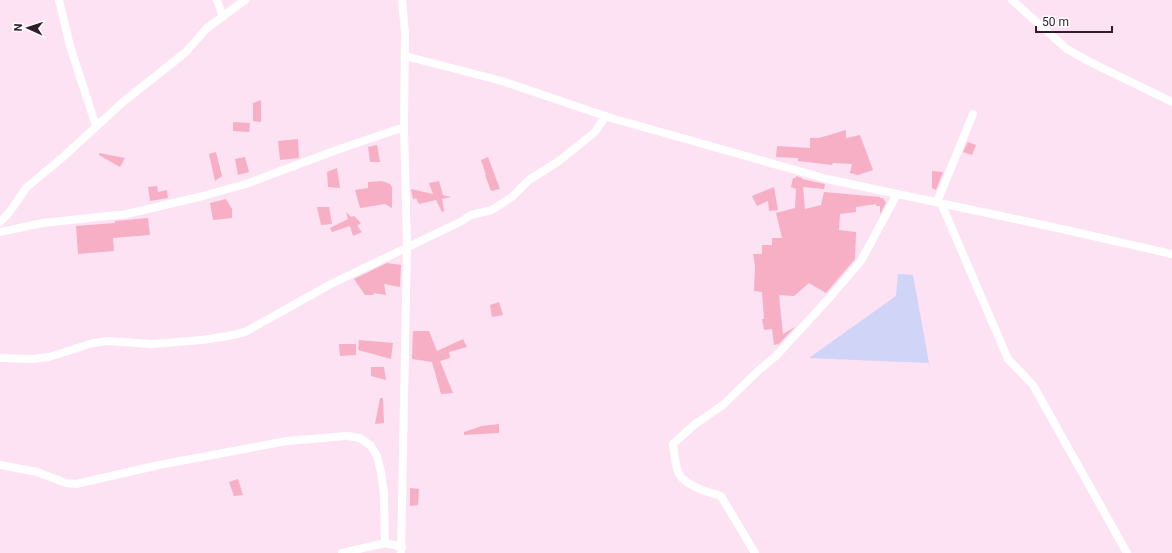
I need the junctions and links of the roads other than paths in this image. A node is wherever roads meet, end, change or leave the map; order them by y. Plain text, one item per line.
1 (59, 0) edge
2 (217, 0) edge
3 (244, 0) edge
4 (402, 0) edge
5 (1012, 0) edge
6 (223, 17) junction
7 (405, 56) junction
8 (1172, 102) edge
9 (973, 114) dead end
10 (605, 117) junction
11 (96, 126) junction
12 (404, 127) junction
13 (897, 194) junction
14 (939, 203) junction
15 (0, 222) edge
16 (0, 232) edge
17 (408, 247) junction
18 (1172, 254) edge
19 (0, 358) edge
20 (0, 465) edge
21 (385, 543) junction
22 (401, 550) edge
23 (342, 553) edge
24 (755, 553) edge
25 (1127, 553) edge

1 - 11 street
2 - 6 street
3 - 6 street
4 - 7 street
5 - 8 street
6 - 11 street
7 - 10 street
7 - 12 street
9 - 14 street
10 - 13 street
10 - 17 street
11 - 15 street
12 - 16 street
12 - 17 street
13 - 14 street
13 - 24 street
14 - 18 street
14 - 25 street
17 - 19 street
17 - 22 street
20 - 21 street
21 - 22 street
21 - 23 street

